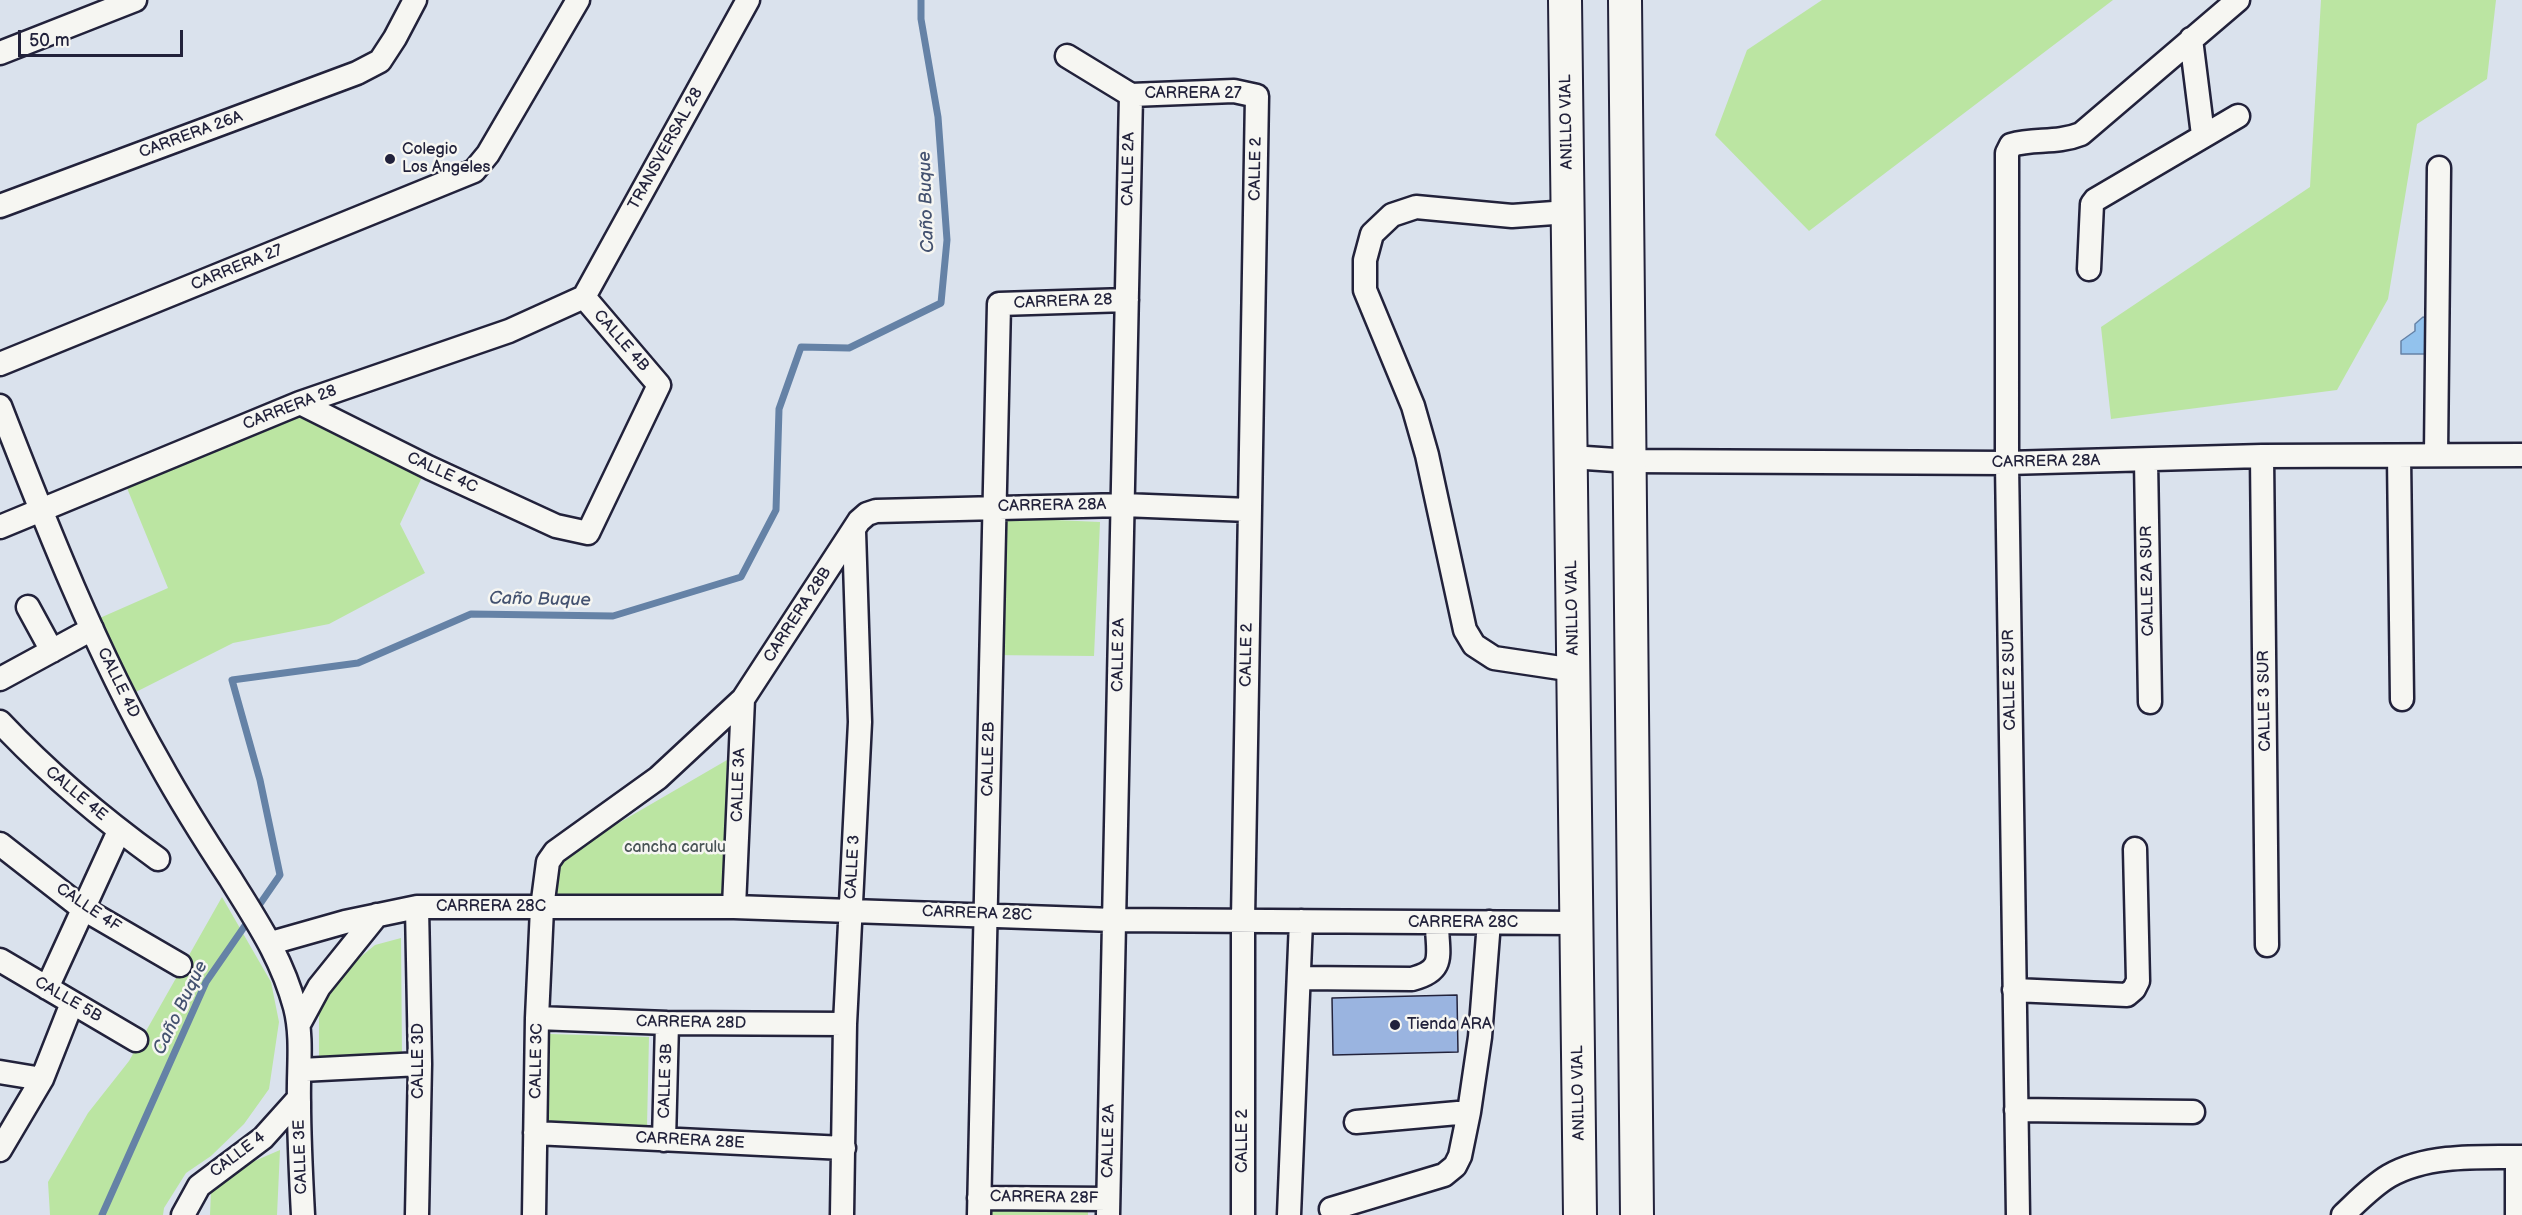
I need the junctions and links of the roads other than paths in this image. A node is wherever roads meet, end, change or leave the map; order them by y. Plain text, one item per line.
1 (135, 0) edge
2 (415, 0) edge
3 (578, 0) edge
4 (748, 0) edge
5 (1565, 0) edge
6 (1625, 0) edge
7 (2238, 0) edge
8 (2192, 39) junction
9 (0, 53) edge
10 (1067, 56) dead end
11 (1131, 95) junction
12 (1257, 96) joint
13 (2238, 116) dead end
14 (2203, 135) junction
15 (2439, 168) dead end
16 (0, 206) edge
17 (1568, 212) junction
18 (2089, 269) dead end
19 (584, 297) junction
20 (1127, 300) junction
21 (999, 304) joint
22 (0, 364) edge
23 (300, 403) junction
24 (0, 406) edge
25 (2522, 455) edge
26 (2262, 456) junction
27 (2399, 456) junction
28 (2436, 456) junction
29 (1571, 457) junction
30 (2146, 460) junction
31 (1630, 461) junction
32 (2007, 463) junction
33 (1122, 505) junction
34 (994, 507) junction
35 (40, 510) junction
36 (1249, 510) junction
37 (856, 526) junction
38 (0, 527) edge
39 (588, 533) joint
40 (28, 607) dead end
41 (92, 628) junction
42 (52, 651) junction
43 (1574, 670) junction
44 (0, 679) edge
45 (743, 699) junction
46 (2402, 699) dead end
47 (2150, 702) dead end
48 (0, 722) edge
49 (119, 831) junction
50 (0, 844) edge
51 (2135, 849) dead end
52 (158, 859) dead end
53 (417, 907) junction
54 (734, 907) junction
55 (82, 908) junction
56 (542, 908) junction
57 (851, 910) junction
58 (377, 915) junction
59 (986, 915) junction
60 (1243, 919) junction
61 (1114, 920) junction
62 (1301, 921) junction
63 (1488, 922) junction
64 (1437, 923) junction
65 (1577, 923) junction
66 (268, 937) junction
67 (2267, 945) dead end
68 (0, 960) edge
69 (180, 965) dead end
70 (1299, 978) junction
71 (47, 988) junction
72 (2014, 990) junction
73 (72, 1003) junction
74 (537, 1018) junction
75 (668, 1023) junction
76 (299, 1024) junction
77 (845, 1024) junction
78 (136, 1040) dead end
79 (420, 1064) junction
80 (301, 1070) junction
81 (0, 1072) edge
82 (42, 1079) junction
83 (298, 1099) junction
84 (2016, 1110) junction
85 (1469, 1112) junction
86 (2193, 1112) dead end
87 (1356, 1122) dead end
88 (536, 1133) junction
89 (664, 1140) junction
90 (844, 1148) junction
91 (0, 1150) edge
92 (2520, 1157) edge
93 (979, 1206) edge
94 (1108, 1207) edge
95 (1331, 1209) dead end
96 (183, 1215) edge
97 (303, 1215) edge
98 (417, 1215) edge
99 (534, 1215) edge
100 (842, 1215) edge
101 (1243, 1215) edge
102 (1289, 1215) edge
103 (1581, 1215) edge
104 (1637, 1215) edge
105 (2018, 1215) edge
106 (2343, 1215) edge
107 (2517, 1215) edge

1 - 9 street
2 - 16 street, CARRERA 26A
3 - 22 street, CARRERA 27
4 - 19 street, TRANSVERSAL 28
5 - 17 highway, ANILLO VIAL
6 - 31 highway
7 - 8 street
8 - 14 street
8 - 32 street, CALLE 2 SUR
10 - 11 street, CARRERA 27
11 - 12 street, CARRERA 27
11 - 20 street, CALLE 2A
12 - 36 street, CALLE 2
13 - 14 street
14 - 18 street
15 - 28 street
17 - 29 highway, ANILLO VIAL
17 - 43 street
19 - 23 street, CARRERA 28
19 - 39 street, CALLE 4B
20 - 21 street, CARRERA 28
20 - 33 street, CALLE 2A
21 - 34 street, CALLE 2B
23 - 35 street, CARRERA 28
23 - 39 street, CALLE 4C
24 - 35 street, CALLE 4D
25 - 28 street, CARRERA 28A
26 - 27 street, CARRERA 28A
26 - 30 street, CARRERA 28A
26 - 67 street, CALLE 3 SUR
27 - 28 street, CARRERA 28A
27 - 46 street
29 - 31 street, CARRERA 28A
29 - 43 highway, ANILLO VIAL
30 - 32 street, CARRERA 28A
30 - 47 street, CALLE 2A SUR
31 - 32 street, CARRERA 28A
31 - 104 highway
32 - 72 street, CALLE 2 SUR
33 - 34 street, CARRERA 28A
33 - 36 street, CARRERA 28A
33 - 61 street, CALLE 2A
34 - 37 street, CARRERA 28A
34 - 59 street, CALLE 2B
35 - 38 street, CARRERA 28
35 - 41 street, CALLE 4D
36 - 60 street, CALLE 2
37 - 45 street, CARRERA 28B
37 - 57 street, CALLE 3
40 - 42 street
41 - 42 street
41 - 66 street, CALLE 4D
42 - 44 street
43 - 65 highway, ANILLO VIAL
45 - 54 street, CALLE 3A
45 - 56 street, CARRERA 28B
48 - 49 street, CALLE 4E
49 - 52 street, CALLE 4E
49 - 55 street
50 - 55 street, CALLE 4F
51 - 72 street
53 - 56 street, CARRERA 28C
53 - 58 street, CARRERA 28C
53 - 79 street, CALLE 3D
54 - 56 street, CARRERA 28C
54 - 57 street, CARRERA 28C
55 - 69 street, CALLE 4F
55 - 71 street
56 - 74 street, CALLE 3C
57 - 59 street, CARRERA 28C
57 - 77 street, CALLE 3
58 - 66 street, CARRERA 28C
58 - 76 street
59 - 61 street, CARRERA 28C
59 - 93 street, CALLE 2B
60 - 61 street, CARRERA 28C
60 - 62 street, CARRERA 28C
60 - 101 street, CALLE 2
61 - 94 street, CALLE 2A
62 - 64 street, CARRERA 28C
62 - 70 street
63 - 64 street, CARRERA 28C
63 - 65 street, CARRERA 28C
63 - 85 street
64 - 70 street
65 - 103 highway, ANILLO VIAL
66 - 76 street
68 - 71 street, CALLE 5B
70 - 102 street
71 - 73 street, CALLE 5B
72 - 84 street, CALLE 2 SUR
73 - 78 street, CALLE 5B
73 - 82 street
74 - 75 street, CARRERA 28D
74 - 88 street, CALLE 3C
75 - 77 street, CARRERA 28D
75 - 89 street, CALLE 3B
76 - 80 street
77 - 90 street, CALLE 3
79 - 80 street
79 - 98 street, CALLE 3D
80 - 83 street
81 - 82 street
82 - 91 street
83 - 96 street, CALLE 4
83 - 97 street, CALLE 3E
84 - 86 street
84 - 105 street, CALLE 2 SUR
85 - 87 street
85 - 95 street
88 - 89 street, CARRERA 28E
88 - 99 street, CALLE 3C
89 - 90 street, CARRERA 28E
90 - 100 street, CALLE 3
92 - 106 street
92 - 107 street
93 - 94 street, CARRERA 28F

